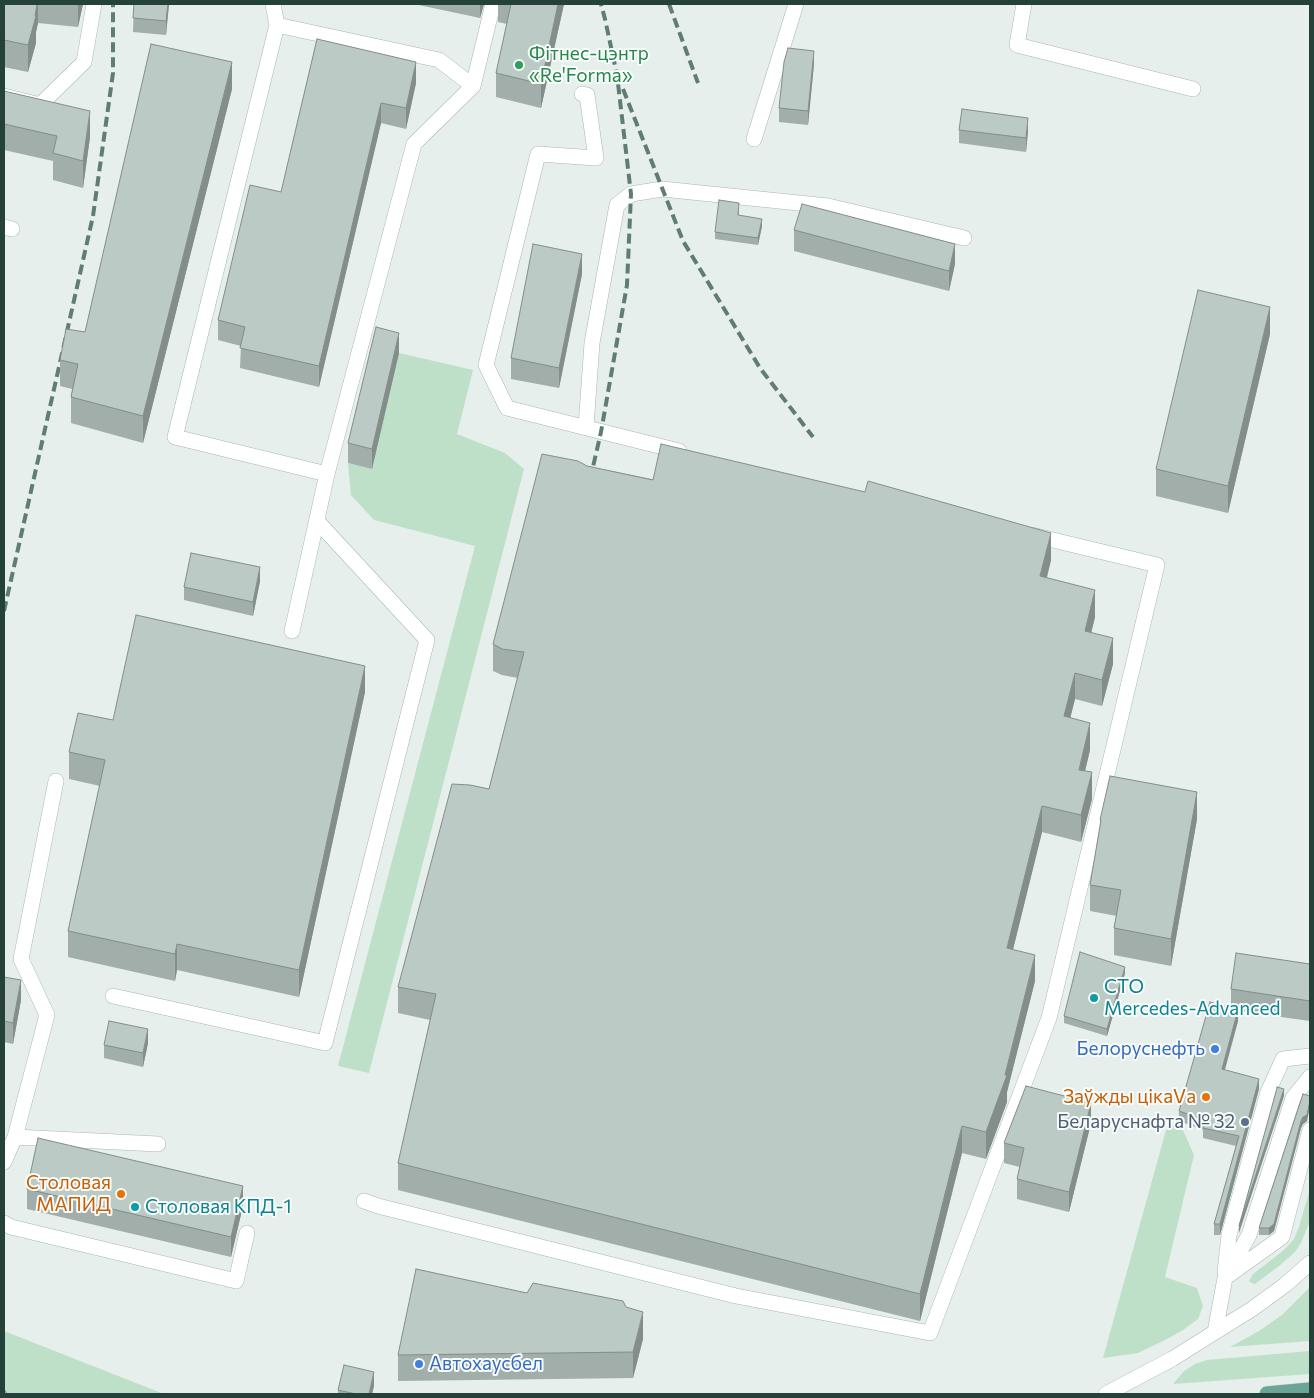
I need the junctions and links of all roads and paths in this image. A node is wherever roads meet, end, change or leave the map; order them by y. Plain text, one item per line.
1 (94, 4) edge
2 (273, 4) edge
3 (493, 4) edge
4 (796, 4) edge
5 (1024, 4) edge
6 (277, 25) junction
7 (473, 86) junction
8 (1193, 89) dead end
9 (582, 94) dead end
10 (4, 96) edge
11 (754, 138) dead end
12 (964, 238) dead end
13 (586, 427) junction
14 (688, 453) edge
15 (328, 474) junction
16 (317, 520) junction
17 (1018, 532) edge
18 (292, 631) dead end
19 (56, 781) dead end
20 (113, 996) dead end
21 (1310, 1056) edge
22 (1310, 1077) edge
23 (1310, 1130) edge
24 (15, 1138) junction
25 (158, 1144) dead end
26 (4, 1162) edge
27 (364, 1201) dead end
28 (4, 1223) edge
29 (247, 1233) dead end
30 (1310, 1263) edge
31 (1224, 1278) junction
32 (1215, 1332) junction
33 (1310, 1390) edge
34 (1106, 1394) edge
35 (1266, 1394) edge

1 - 10 lane
2 - 6 lane
3 - 7 lane
4 - 11 lane
5 - 8 lane
6 - 7 lane
6 - 15 lane
7 - 15 lane
9 - 13 lane
12 - 13 lane
13 - 14 lane
15 - 16 lane
16 - 18 lane
16 - 20 lane
17 - 27 lane
19 - 24 lane
21 - 31 lane
22 - 31 lane
23 - 31 lane
24 - 25 lane
24 - 26 lane
28 - 29 lane
30 - 32 lane
31 - 32 lane
32 - 34 lane
33 - 35 main road

